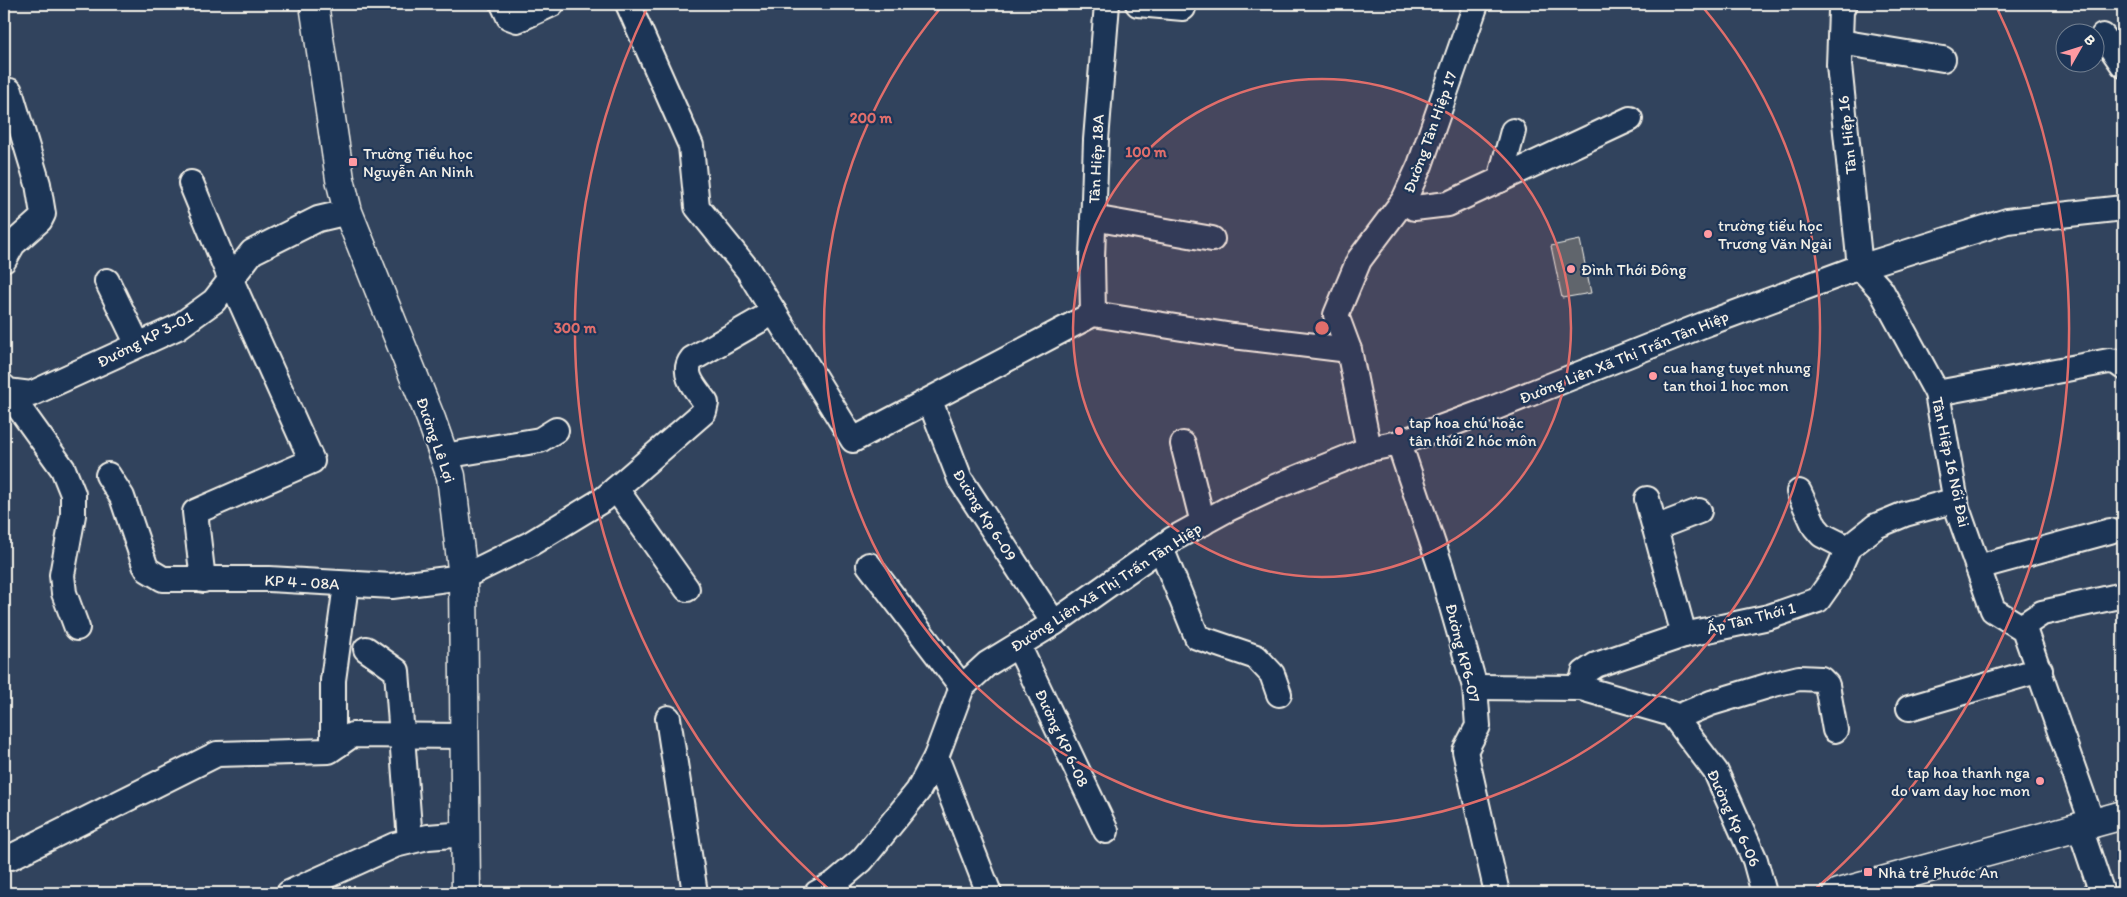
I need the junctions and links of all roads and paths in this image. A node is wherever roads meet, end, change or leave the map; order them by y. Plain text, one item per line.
1 (314, 4) edge
2 (503, 4) edge
3 (552, 4) edge
4 (628, 4) edge
5 (1107, 4) edge
6 (1138, 4) edge
7 (1476, 4) edge
8 (1844, 4) edge
9 (1183, 8) dead end
10 (2104, 37) edge
11 (1840, 42) junction
12 (1942, 59) dead end
13 (2123, 65) edge
14 (10, 91) dead end
15 (1630, 119) dead end
16 (1513, 131) dead end
17 (1500, 180) junction
18 (191, 183) dead end
19 (1404, 200) junction
20 (2123, 208) edge
21 (348, 212) junction
22 (1093, 218) junction
23 (1212, 239) dead end
24 (4, 260) edge
25 (1860, 267) junction
26 (231, 280) junction
27 (107, 281) dead end
28 (774, 312) junction
29 (1093, 314) junction
30 (138, 345) junction
31 (1348, 350) junction
32 (2123, 368) edge
33 (6, 389) edge
34 (1936, 393) junction
35 (930, 400) junction
36 (556, 430) dead end
37 (1400, 443) junction
38 (1183, 444) dead end
39 (1369, 449) junction
40 (444, 456) junction
41 (108, 475) dead end
42 (616, 489) junction
43 (1799, 492) dead end
44 (1647, 499) dead end
45 (1956, 500) junction
46 (1699, 511) dead end
47 (1203, 523) junction
48 (1654, 528) junction
49 (2110, 531) dead end
50 (1160, 548) junction
51 (1848, 548) junction
52 (869, 565) dead end
53 (1978, 567) junction
54 (463, 577) junction
55 (203, 580) junction
56 (346, 585) junction
57 (687, 589) dead end
58 (2123, 595) edge
59 (1054, 623) junction
60 (77, 628) dead end
61 (2024, 629) junction
62 (1684, 635) junction
63 (1018, 645) junction
64 (366, 649) dead end
65 (2040, 670) junction
66 (962, 687) junction
67 (1475, 687) junction
68 (1581, 688) junction
69 (1279, 694) dead end
70 (1909, 708) dead end
71 (668, 718) dead end
72 (1675, 718) junction
73 (1835, 730) dead end
74 (401, 736) junction
75 (465, 736) junction
76 (339, 744) junction
77 (936, 757) junction
78 (2123, 815) edge
79 (2087, 826) junction
80 (1106, 831) dead end
81 (466, 834) junction
82 (410, 841) junction
83 (4, 855) edge
84 (289, 893) edge
85 (466, 893) edge
86 (695, 893) edge
87 (817, 893) edge
88 (989, 893) edge
89 (1497, 893) edge
90 (1764, 893) edge
91 (1838, 893) edge
92 (2102, 893) edge

1 - 21 main road, Đường Lê Lợi
2 - 3 street
4 - 28 street
5 - 22 street, Tân Hiệp 18A
6 - 9 street
7 - 19 street, Đường Tân Hiệp 17
8 - 11 street, Tân Hiệp 16
10 - 13 street
11 - 12 street
11 - 25 street, Tân Hiệp 16
14 - 24 street
15 - 17 street
16 - 17 street
17 - 19 street
18 - 26 street
19 - 31 street, Đường Tân Hiệp 17
20 - 25 street, Đường Liên Xã Thị Trấn Tân Hiệp
21 - 26 street, Đường KP 3-01
21 - 40 main road, Đường Lê Lợi
22 - 23 street
22 - 29 street, Tân Hiệp 18A
25 - 34 street, Tân Hiệp 16 Nối Đài
25 - 37 street, Đường Liên Xã Thị Trấn Tân Hiệp
26 - 30 street, Đường KP 3-01
26 - 55 street
27 - 30 street
28 - 35 street
28 - 42 street, KP 4 - 08A
29 - 31 street
29 - 35 street
30 - 33 street, Đường KP 3-01
31 - 39 street, Đường Tân Hiệp 17
32 - 34 street
33 - 60 street
34 - 45 street, Tân Hiệp 16 Nối Đài
35 - 59 street, Đường Kp 6-09
36 - 40 street
37 - 39 street, Đường Liên Xã Thị Trấn Tân Hiệp
37 - 67 street, Đường KP6-07
38 - 47 street
39 - 47 street, Đường Liên Xã Thị Trấn Tân Hiệp
40 - 54 main road, Đường Lê Lợi
41 - 55 street, KP 4 - 08A
42 - 54 street, KP 4 - 08A
42 - 57 street
43 - 51 street
44 - 48 street, Ấp Tân Thới 1
45 - 51 street, Ấp Tân Thới 1
45 - 53 street, Tân Hiệp 16 Nối Đài
46 - 48 street
47 - 50 street, Đường Liên Xã Thị Trấn Tân Hiệp
48 - 62 street, Ấp Tân Thới 1
49 - 53 street
50 - 59 street, Đường Liên Xã Thị Trấn Tân Hiệp
50 - 69 street
51 - 62 street, Ấp Tân Thới 1
52 - 66 street
53 - 61 street, Tân Hiệp 16 Nối Đài
54 - 56 street, KP 4 - 08A
54 - 75 main road, Đường Lê Lợi
55 - 56 street, KP 4 - 08A
56 - 76 street
58 - 61 street
59 - 63 street, Đường Liên Xã Thị Trấn Tân Hiệp
61 - 65 street
62 - 68 street, Ấp Tân Thới 1
63 - 66 street, Đường Liên Xã Thị Trấn Tân Hiệp
63 - 80 street, Đường KP 6-08
64 - 74 street
65 - 70 street
65 - 79 street
66 - 77 street, Đường Liên Xã Thị Trấn Tân Hiệp
67 - 68 street, Đường Kp 6-06
67 - 89 street, Đường KP6-07
68 - 72 street, Đường Kp 6-06
71 - 86 street
72 - 73 street
72 - 90 street, Đường Kp 6-06
74 - 75 street
74 - 76 street
74 - 82 street
75 - 81 main road, Đường Lê Lợi
76 - 83 street
77 - 87 street, Đường Liên Xã Thị Trấn Tân Hiệp
77 - 88 street
78 - 79 main road
79 - 91 main road
79 - 92 street
81 - 82 street
81 - 85 main road, Đường Lê Lợi
82 - 84 street

